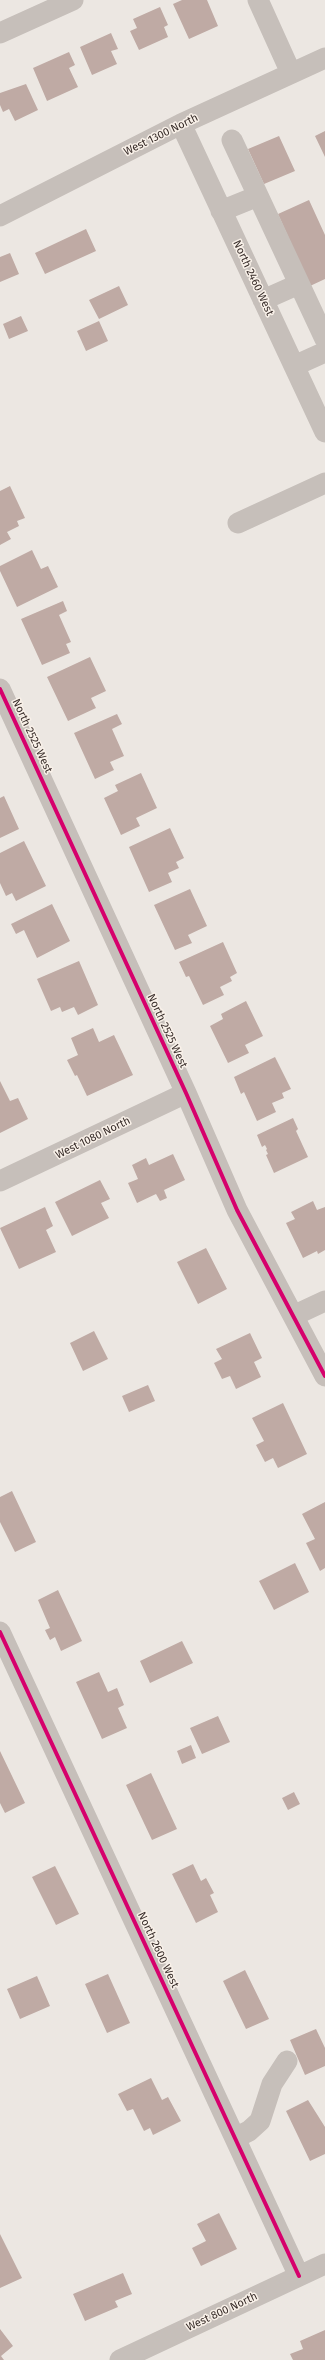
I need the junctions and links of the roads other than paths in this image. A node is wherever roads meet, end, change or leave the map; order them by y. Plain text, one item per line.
1 (74, 0) edge
2 (258, 0) edge
3 (0, 33) edge
4 (325, 58) edge
5 (291, 73) junction
6 (181, 124) junction
7 (232, 140) dead end
8 (258, 196) junction
9 (221, 211) junction
10 (0, 216) edge
11 (299, 284) junction
12 (263, 300) junction
13 (325, 339) edge
14 (325, 352) edge
15 (294, 366) junction
16 (325, 432) edge
17 (325, 483) edge
18 (238, 523) dead end
19 (0, 689) edge
20 (186, 1093) junction
21 (0, 1182) edge
22 (325, 1301) edge
23 (295, 1315) junction
24 (325, 1376) edge
25 (0, 1632) edge
26 (287, 2061) dead end
27 (235, 2138) junction
28 (325, 2264) edge
29 (299, 2276) junction
30 (120, 2360) edge

1 - 3 street
2 - 5 street
4 - 5 street, West 1300 North
5 - 6 street, West 1300 North
6 - 9 street, North 2460 West
6 - 10 street, West 1300 North
7 - 8 street
8 - 9 street
8 - 11 street
9 - 12 street, North 2460 West
11 - 12 street
11 - 13 street
12 - 15 street, North 2460 West
14 - 15 street
15 - 16 street, North 2460 West
17 - 18 street
19 - 20 street, North 2525 West
20 - 21 street, West 1080 North
20 - 23 street, North 2525 West
22 - 23 street
23 - 24 street, North 2525 West
25 - 27 street, North 2600 West
26 - 27 street
27 - 29 street, North 2600 West
28 - 29 street, West 800 North
29 - 30 street, West 800 North

